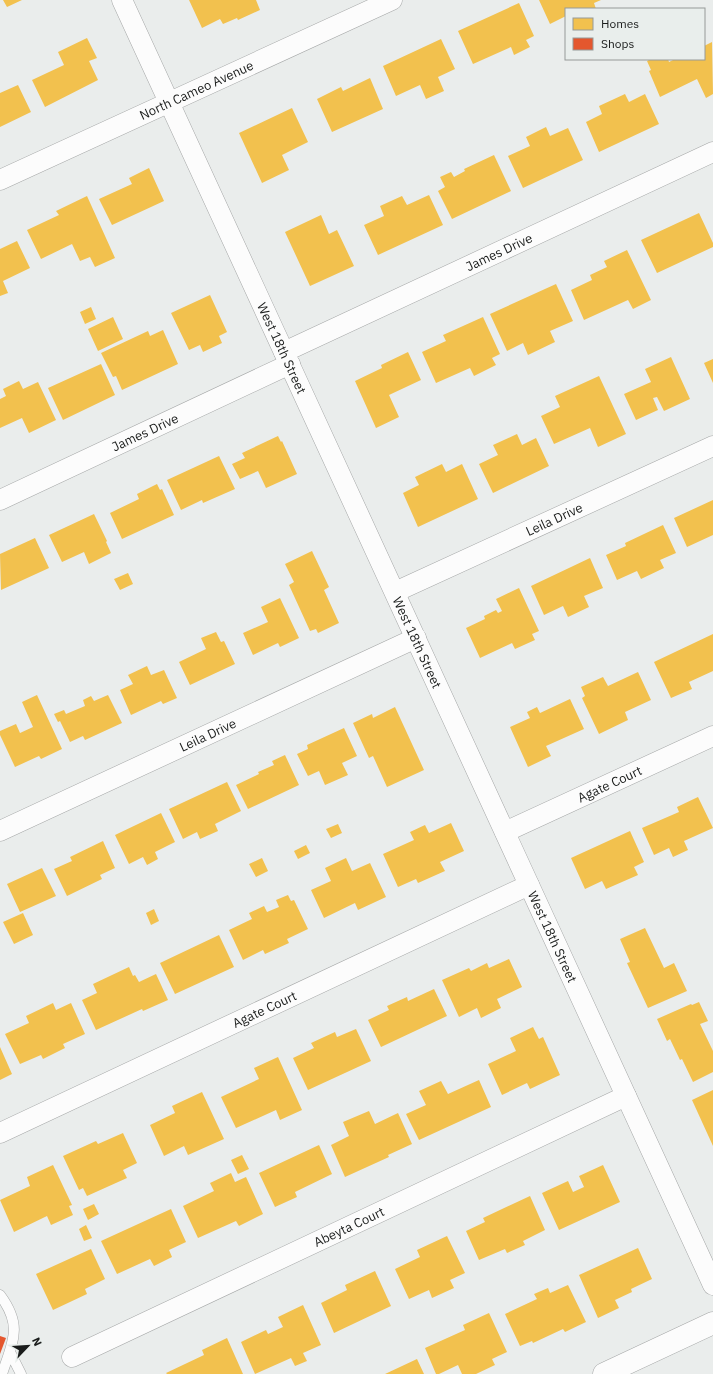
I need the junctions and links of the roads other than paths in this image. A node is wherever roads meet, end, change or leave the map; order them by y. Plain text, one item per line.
1 (122, 0) edge
2 (392, 0) edge
3 (169, 102) junction
4 (713, 152) edge
5 (0, 180) edge
6 (287, 358) junction
7 (713, 446) edge
8 (0, 500) edge
9 (395, 592) junction
10 (416, 638) junction
11 (713, 736) edge
12 (0, 831) edge
13 (505, 832) junction
14 (530, 885) junction
15 (626, 1096) junction
16 (0, 1133) edge
17 (713, 1285) edge
18 (0, 1295) edge
19 (713, 1323) edge
20 (10, 1352) junction
21 (72, 1357) dead end
22 (2, 1374) edge
23 (21, 1374) edge
24 (604, 1374) edge

1 - 3 street, West 18th Street
2 - 3 street, North Cameo Avenue
3 - 5 street, North Cameo Avenue
3 - 6 street, West 18th Street
4 - 6 street, James Drive
6 - 8 street, James Drive
6 - 9 street, West 18th Street
7 - 9 street, Leila Drive
9 - 10 street, West 18th Street
10 - 12 street, Leila Drive
10 - 13 street, West 18th Street
11 - 13 street, Agate Court
13 - 14 street, West 18th Street
14 - 15 street, West 18th Street
14 - 16 street, Agate Court
15 - 17 street, West 18th Street
15 - 21 street, Abeyta Court
18 - 20 lane
19 - 24 main road
20 - 22 lane
20 - 23 lane

